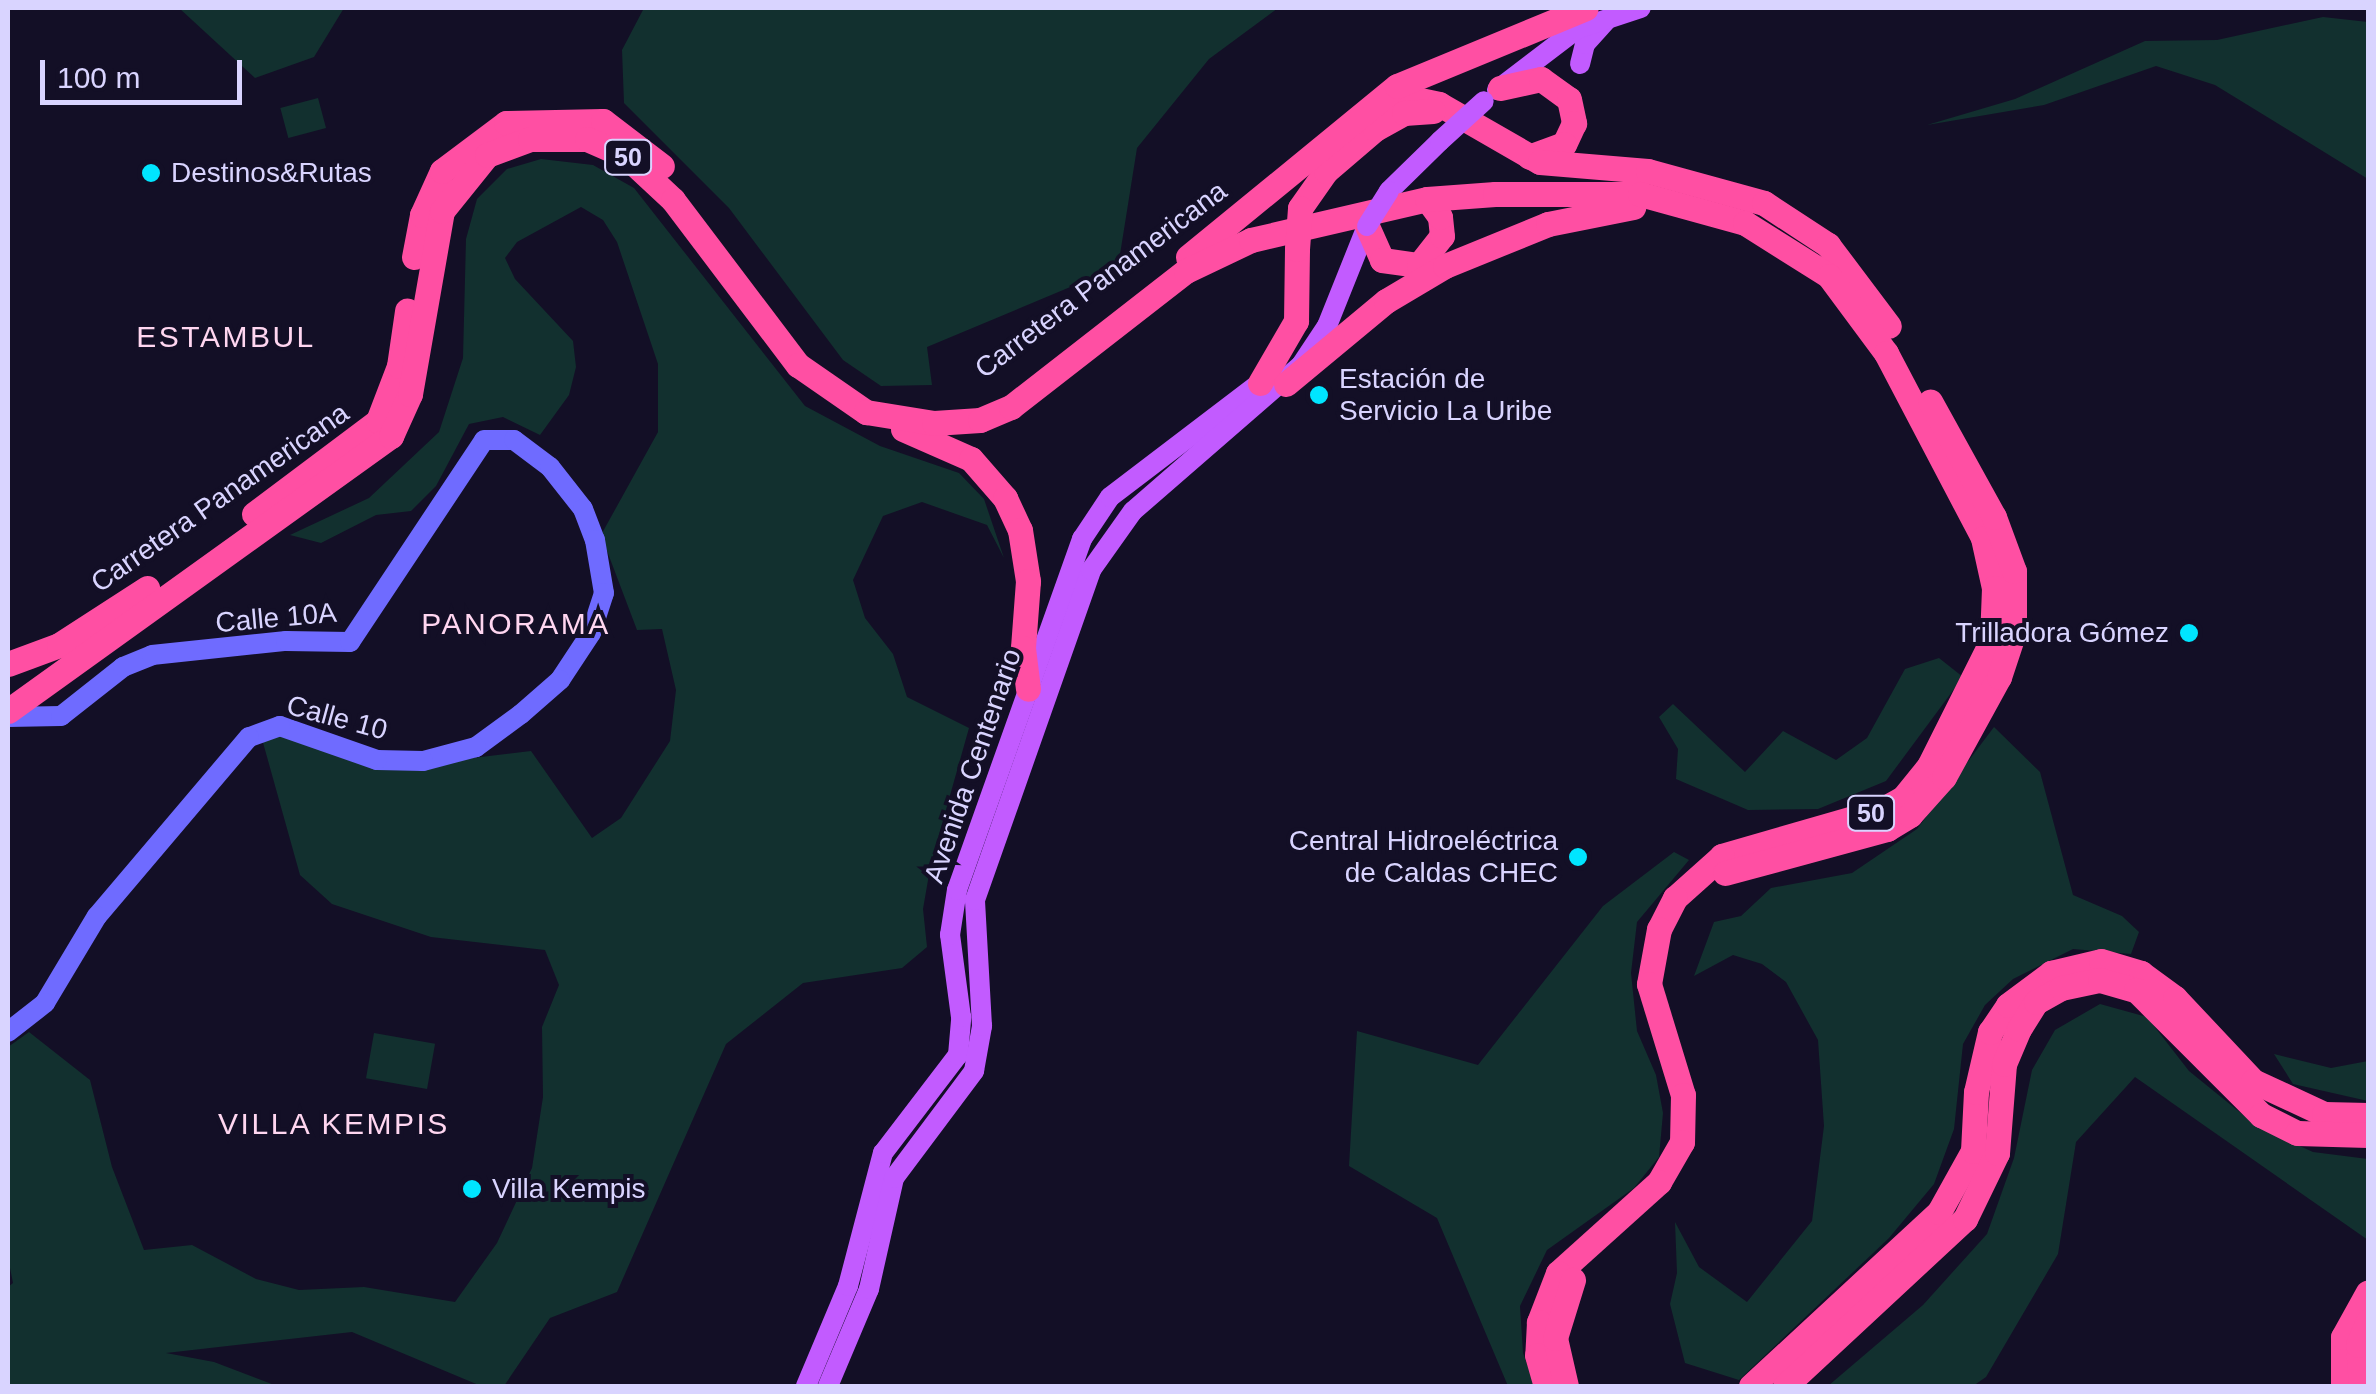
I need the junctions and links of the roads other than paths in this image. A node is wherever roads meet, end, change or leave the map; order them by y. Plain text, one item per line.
1 (1586, 8) edge
2 (1640, 8) edge
3 (1613, 15) junction
4 (1580, 64) dead end
5 (1492, 94) junction
6 (1453, 114) junction
7 (1354, 116) junction
8 (1520, 155) junction
9 (1282, 178) junction
10 (1427, 199) junction
11 (1698, 206) junction
12 (1367, 226) junction
13 (1300, 229) junction
14 (1335, 303) junction
15 (1260, 383) junction
16 (1286, 384) junction
17 (866, 412) junction
18 (468, 456) joint
19 (8, 664) edge
20 (1028, 689) junction
21 (8, 714) edge
22 (8, 1032) edge
23 (2368, 1115) edge
24 (2368, 1135) edge
25 (2368, 1292) edge
26 (2361, 1322) edge
27 (806, 1386) edge
28 (828, 1386) edge
29 (1546, 1386) edge
30 (1566, 1386) edge
31 (1751, 1386) edge
32 (1786, 1386) edge
33 (2344, 1386) edge
34 (2361, 1386) edge

1 - 7 highway
2 - 3 main road, Avenida Centenario
3 - 4 main road
3 - 5 main road, Avenida Centenario
5 - 8 highway
5 - 12 main road, Avenida Centenario, bridge
6 - 7 highway, 50
6 - 8 highway, 50
6 - 13 highway
7 - 9 highway, Carretera Panamericana / 50
8 - 30 highway, 50
9 - 13 highway
9 - 19 highway, Carretera Panamericana / 50
10 - 11 highway, 50
10 - 12 highway
10 - 13 highway, 50
11 - 16 highway
11 - 29 highway, 50
12 - 14 main road, Avenida Centenario
13 - 15 highway
13 - 17 highway, Carretera Panamericana / 50
14 - 15 main road, Avenida Centenario
14 - 16 main road, Avenida Centenario
15 - 20 main road, Avenida Centenario
16 - 28 main road, Avenida Centenario
17 - 20 highway
17 - 21 highway, Carretera Panamericana / 50
18 - 21 street, Calle 10A
18 - 22 street, Calle 10
20 - 27 main road, Avenida Centenario
23 - 31 highway
24 - 32 highway
25 - 26 highway
26 - 33 highway
26 - 34 highway

